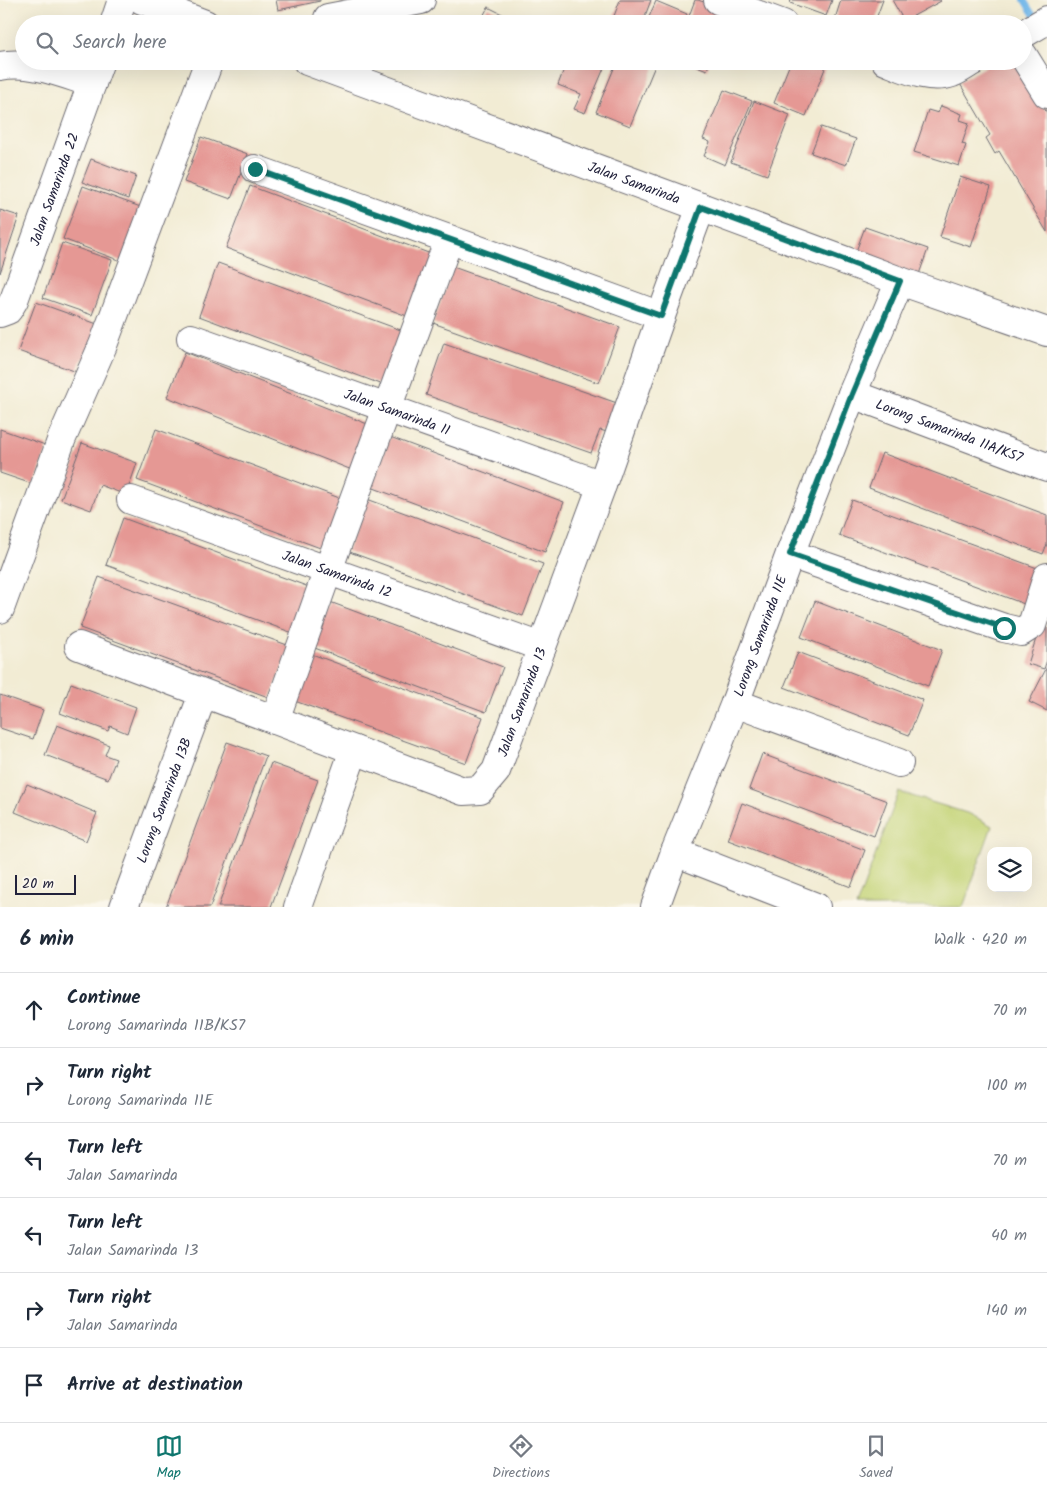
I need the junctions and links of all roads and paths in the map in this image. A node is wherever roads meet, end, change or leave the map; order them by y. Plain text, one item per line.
1 (122, 0) edge
2 (142, 0) edge
3 (421, 0) edge
4 (718, 0) edge
5 (117, 15) edge
6 (182, 15) edge
7 (344, 15) edge
8 (759, 15) edge
9 (1033, 32) edge
10 (15, 64) edge
11 (0, 66) edge
12 (75, 70) edge
13 (206, 70) edge
14 (331, 70) edge
15 (912, 70) edge
16 (956, 70) edge
17 (96, 72) edge
18 (1047, 94) edge
19 (255, 169) dead end
20 (701, 207) junction
21 (449, 239) junction
22 (900, 281) junction
23 (0, 313) edge
24 (661, 316) junction
25 (1047, 332) edge
26 (191, 338) dead end
27 (852, 394) junction
28 (387, 408) junction
29 (1047, 467) edge
30 (602, 485) junction
31 (131, 500) dead end
32 (790, 554) junction
33 (328, 570) junction
34 (1047, 577) edge
35 (0, 609) edge
36 (79, 646) dead end
37 (542, 647) junction
38 (203, 694) junction
39 (735, 703) junction
40 (275, 720) junction
41 (354, 750) junction
42 (899, 764) dead end
43 (675, 852) junction
44 (124, 907) edge
45 (298, 907) edge
46 (655, 907) edge
47 (816, 907) edge

1 - 5 street
2 - 6 street
3 - 7 street
4 - 8 street
9 - 18 street
10 - 11 street
12 - 17 street
13 - 35 street
14 - 20 street, Jalan Samarinda
15 - 16 street
17 - 23 street, Jalan Samarinda 22
19 - 21 street
20 - 22 street, Jalan Samarinda
20 - 24 street, Jalan Samarinda 13
21 - 24 street
21 - 28 street
22 - 25 street, Jalan Samarinda
22 - 27 street, Lorong Samarinda 11E
24 - 30 street, Jalan Samarinda 13
26 - 28 street, Jalan Samarinda 11
27 - 29 street, Lorong Samarinda 11A/KS7
27 - 32 street, Lorong Samarinda 11E
28 - 30 street, Jalan Samarinda 11
28 - 33 street
30 - 37 street, Jalan Samarinda 13
31 - 33 street, Jalan Samarinda 12
32 - 34 street
32 - 39 street, Lorong Samarinda 11E
33 - 37 street, Jalan Samarinda 12
33 - 40 street
36 - 38 street, Jalan Samarinda 13
37 - 41 street, Jalan Samarinda 13
38 - 40 street, Jalan Samarinda 13
38 - 44 street, Lorong Samarinda 13B
39 - 42 street
39 - 43 street, Lorong Samarinda 11E
40 - 41 street, Jalan Samarinda 13
41 - 45 street
43 - 46 street, Lorong Samarinda 11E
43 - 47 street

